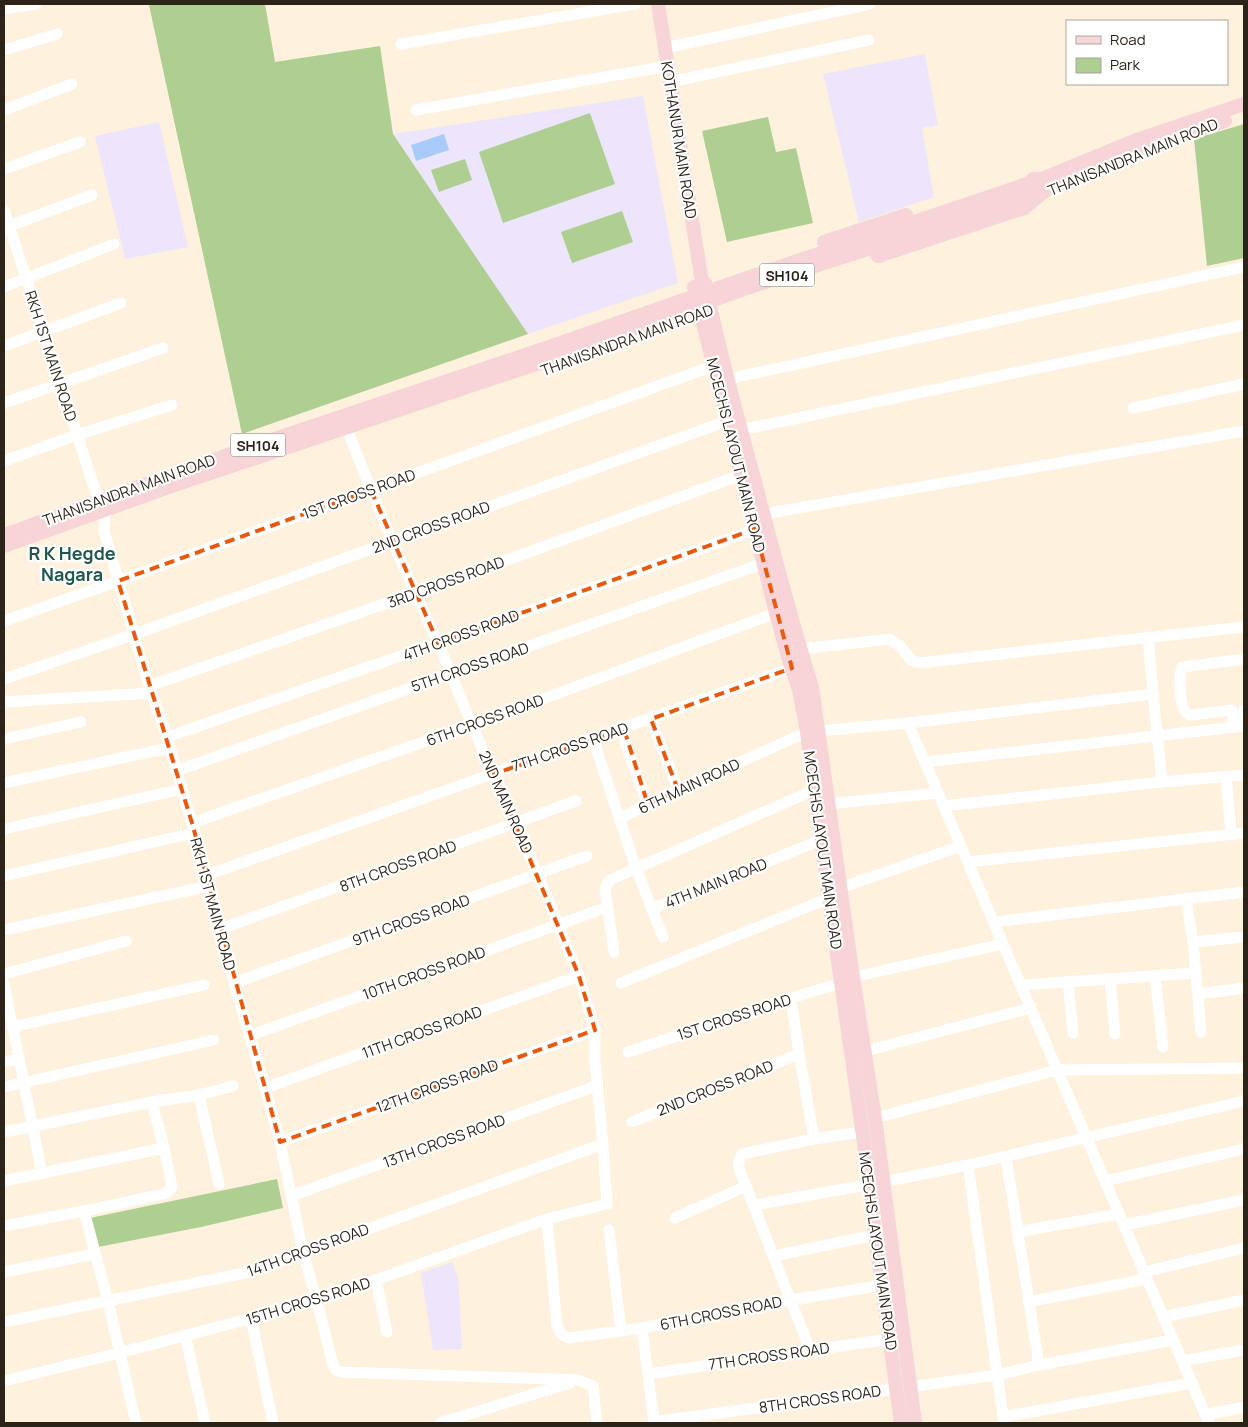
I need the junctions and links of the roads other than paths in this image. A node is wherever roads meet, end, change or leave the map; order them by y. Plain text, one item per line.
1 (36, 4) edge
2 (635, 4) edge
3 (658, 4) edge
4 (870, 4) edge
5 (4, 9) edge
6 (57, 34) dead end
7 (869, 40) dead end
8 (401, 44) dead end
9 (665, 48) junction
10 (4, 50) edge
11 (668, 66) junction
12 (670, 82) junction
13 (72, 84) dead end
14 (1244, 104) edge
15 (4, 110) edge
16 (416, 110) dead end
17 (1244, 114) edge
18 (80, 142) dead end
19 (4, 169) edge
20 (1044, 184) junction
21 (92, 195) dead end
22 (950, 202) junction
23 (4, 210) edge
24 (6, 227) edge
25 (960, 230) junction
26 (114, 244) dead end
27 (1244, 268) edge
28 (26, 278) junction
29 (700, 282) junction
30 (4, 287) edge
31 (121, 303) dead end
32 (708, 314) junction
33 (1244, 325) edge
34 (44, 332) junction
35 (4, 346) edge
36 (163, 348) dead end
37 (523, 362) junction
38 (713, 366) junction
39 (728, 378) junction
40 (60, 383) junction
41 (1244, 384) edge
42 (4, 403) edge
43 (172, 404) dead end
44 (1133, 408) dead end
45 (727, 421) junction
46 (344, 422) junction
47 (741, 430) junction
48 (1244, 431) edge
49 (77, 435) junction
50 (4, 461) edge
51 (741, 475) junction
52 (371, 490) junction
53 (103, 505) junction
54 (762, 523) junction
55 (4, 535) edge
56 (392, 542) junction
57 (4, 546) edge
58 (764, 563) junction
59 (118, 581) junction
60 (416, 593) junction
61 (776, 613) junction
62 (4, 620) edge
63 (1244, 627) edge
64 (135, 634) junction
65 (1148, 638) junction
66 (438, 643) junction
67 (793, 651) junction
68 (1244, 659) edge
69 (792, 668) junction
70 (451, 674) junction
71 (4, 679) edge
72 (151, 689) junction
73 (1153, 694) junction
74 (4, 702) edge
75 (1244, 710) edge
76 (1244, 718) edge
77 (652, 719) junction
78 (81, 722) dead end
79 (908, 723) junction
80 (472, 725) junction
81 (1239, 727) edge
82 (624, 729) junction
83 (813, 732) junction
84 (1158, 735) junction
85 (4, 739) edge
86 (593, 739) junction
87 (168, 743) junction
88 (925, 762) junction
89 (176, 771) junction
90 (494, 774) junction
91 (1244, 775) edge
92 (1226, 776) junction
93 (1162, 782) junction
94 (4, 783) edge
95 (182, 789) junction
96 (678, 790) junction
97 (814, 790) junction
98 (938, 793) junction
99 (576, 802) dead end
100 (828, 804) junction
101 (648, 805) junction
102 (944, 806) junction
103 (620, 818) junction
104 (515, 824) junction
105 (193, 828) junction
106 (4, 829) edge
107 (1244, 833) edge
108 (1231, 834) junction
109 (827, 838) junction
110 (961, 846) junction
111 (587, 856) dead end
112 (968, 862) junction
113 (636, 868) junction
114 (538, 874) junction
115 (4, 876) edge
116 (208, 880) junction
117 (840, 888) junction
118 (1244, 892) edge
119 (829, 898) junction
120 (1186, 899) junction
121 (651, 909) junction
122 (599, 910) dead end
123 (994, 922) junction
124 (558, 924) junction
125 (220, 929) junction
126 (4, 930) edge
127 (663, 937) dead end
128 (1244, 937) edge
129 (126, 941) dead end
130 (1193, 942) junction
131 (1003, 944) junction
132 (614, 952) dead end
133 (1196, 973) junction
134 (4, 974) edge
135 (579, 976) junction
136 (1156, 976) junction
137 (1110, 979) junction
138 (847, 980) junction
139 (1068, 982) junction
140 (621, 983) dead end
141 (4, 984) edge
142 (234, 984) junction
143 (204, 985) dead end
144 (1021, 986) junction
145 (1244, 988) edge
146 (1198, 994) junction
147 (791, 998) junction
148 (1031, 1008) junction
149 (9, 1020) edge
150 (595, 1030) junction
151 (1201, 1032) dead end
152 (1073, 1033) dead end
153 (582, 1034) junction
154 (1115, 1034) dead end
155 (249, 1036) junction
156 (214, 1040) dead end
157 (1164, 1047) dead end
158 (864, 1051) junction
159 (595, 1052) junction
160 (628, 1052) dead end
161 (799, 1054) junction
162 (19, 1059) junction
163 (4, 1062) edge
164 (1244, 1068) edge
165 (1057, 1070) junction
166 (23, 1082) junction
167 (4, 1086) edge
168 (233, 1086) dead end
169 (596, 1086) junction
170 (265, 1088) junction
171 (199, 1095) junction
172 (1244, 1101) edge
173 (152, 1102) junction
174 (875, 1118) junction
175 (632, 1122) dead end
176 (32, 1126) junction
177 (4, 1132) edge
178 (862, 1132) junction
179 (1086, 1137) junction
180 (814, 1139) junction
181 (280, 1142) junction
182 (603, 1144) junction
183 (164, 1148) junction
184 (1244, 1150) edge
185 (1006, 1157) junction
186 (968, 1165) junction
187 (42, 1173) junction
188 (4, 1181) edge
189 (1105, 1181) junction
190 (219, 1184) dead end
191 (876, 1184) junction
192 (746, 1186) junction
193 (291, 1196) junction
194 (1244, 1200) edge
195 (607, 1204) joint
196 (754, 1205) junction
197 (84, 1211) junction
198 (675, 1218) dead end
199 (547, 1220) junction
200 (1121, 1220) junction
201 (4, 1226) edge
202 (609, 1230) dead end
203 (1017, 1232) junction
204 (875, 1235) junction
205 (1244, 1248) edge
206 (303, 1252) junction
207 (95, 1254) junction
208 (774, 1256) junction
209 (4, 1272) edge
210 (1145, 1275) junction
211 (376, 1280) junction
212 (883, 1285) junction
213 (792, 1300) junction
214 (1244, 1300) edge
215 (108, 1301) junction
216 (317, 1301) junction
217 (1028, 1302) junction
218 (1163, 1317) junction
219 (251, 1318) junction
220 (4, 1322) edge
221 (642, 1328) junction
222 (621, 1331) junction
223 (387, 1332) dead end
224 (185, 1336) junction
225 (890, 1339) junction
226 (1173, 1340) junction
227 (810, 1350) junction
228 (1244, 1350) edge
229 (120, 1353) junction
230 (1182, 1361) junction
231 (1039, 1365) junction
232 (648, 1374) junction
233 (997, 1374) junction
234 (579, 1380) junction
235 (4, 1382) edge
236 (1192, 1383) junction
237 (903, 1387) junction
238 (1244, 1407) edge
239 (1207, 1419) edge
240 (1003, 1420) edge
241 (136, 1423) edge
242 (205, 1423) edge
243 (273, 1423) edge
244 (440, 1423) edge
245 (597, 1423) edge
246 (654, 1423) edge
247 (901, 1423) edge
248 (915, 1423) edge

1 - 5 street
2 - 8 street
3 - 9 main road, KOTHANUR MAIN ROAD
4 - 9 street
6 - 10 street
7 - 12 street
9 - 11 main road, KOTHANUR MAIN ROAD
11 - 12 main road, KOTHANUR MAIN ROAD
11 - 16 street
12 - 29 main road, KOTHANUR MAIN ROAD
13 - 15 street
14 - 20 main road, THANISANDRA MAIN ROAD / SH104
17 - 20 main road, THANISANDRA MAIN ROAD / SH104
18 - 19 street
20 - 22 main road, THANISANDRA MAIN ROAD / SH104
20 - 25 main road, THANISANDRA MAIN ROAD / SH104
20 - 37 main road, SH104
21 - 24 street
22 - 25 main road
22 - 29 main road, THANISANDRA MAIN ROAD / SH104
23 - 24 street, RKH 1ST MAIN ROAD
24 - 28 street, RKH 1ST MAIN ROAD
25 - 32 main road, THANISANDRA MAIN ROAD / SH104
26 - 28 street
27 - 39 street
28 - 30 street
28 - 34 street, RKH 1ST MAIN ROAD
29 - 32 main road, KOTHANUR MAIN ROAD
29 - 37 main road, THANISANDRA MAIN ROAD / SH104
31 - 34 street
32 - 37 main road, THANISANDRA MAIN ROAD / SH104
32 - 38 main road, MCECHS LAYOUT MAIN ROAD
32 - 39 main road, MCECHS LAYOUT MAIN ROAD
33 - 47 street
34 - 35 street
34 - 40 street, RKH 1ST MAIN ROAD
36 - 40 street
37 - 46 main road, THANISANDRA MAIN ROAD / SH104
38 - 45 main road, MCECHS LAYOUT MAIN ROAD
38 - 52 street, 1ST CROSS ROAD
39 - 47 main road, MCECHS LAYOUT MAIN ROAD
40 - 42 street
40 - 49 street, RKH 1ST MAIN ROAD
41 - 44 street
43 - 49 street
45 - 51 main road, MCECHS LAYOUT MAIN ROAD
45 - 56 street, 2ND CROSS ROAD
46 - 52 street, 2ND MAIN ROAD
46 - 53 main road, THANISANDRA MAIN ROAD / SH104
47 - 54 main road, MCECHS LAYOUT MAIN ROAD
48 - 54 street, 4TH CROSS ROAD
49 - 50 street
49 - 53 street, RKH 1ST MAIN ROAD
51 - 54 main road, MCECHS LAYOUT MAIN ROAD
51 - 60 street, 3RD CROSS ROAD
52 - 56 street, 2ND MAIN ROAD
52 - 59 street, 1ST CROSS ROAD
53 - 55 main road, THANISANDRA MAIN ROAD / SH104
53 - 57 main road, THANISANDRA MAIN ROAD / SH104
53 - 59 street, RKH 1ST MAIN ROAD
54 - 58 main road, MCECHS LAYOUT MAIN ROAD
54 - 66 street, 4TH CROSS ROAD
54 - 67 main road, MCECHS LAYOUT MAIN ROAD
56 - 60 street, 2ND MAIN ROAD
56 - 64 street, 2ND CROSS ROAD
58 - 61 main road, MCECHS LAYOUT MAIN ROAD
58 - 70 street, 5TH CROSS ROAD
59 - 62 street, 1ST CROSS ROAD
59 - 64 street, RKH 1ST MAIN ROAD
60 - 66 street, 2ND MAIN ROAD
60 - 72 street, 3RD CROSS ROAD
61 - 67 main road, MCECHS LAYOUT MAIN ROAD
61 - 80 street, 6TH CROSS ROAD
63 - 65 street
64 - 71 street, 2ND CROSS ROAD
64 - 72 street, RKH 1ST MAIN ROAD
65 - 67 street
65 - 73 street
66 - 70 street, 2ND MAIN ROAD
66 - 87 street, 4TH CROSS ROAD
67 - 69 main road, MCECHS LAYOUT MAIN ROAD
67 - 83 main road, MCECHS LAYOUT MAIN ROAD
68 - 81 street
69 - 77 street, 7TH CROSS ROAD
69 - 83 main road, MCECHS LAYOUT MAIN ROAD
70 - 80 street, 2ND MAIN ROAD
70 - 89 street, 5TH CROSS ROAD
72 - 74 street, 3RD CROSS ROAD
72 - 87 street, RKH 1ST MAIN ROAD
73 - 79 street, 6TH MAIN ROAD
73 - 84 street
75 - 76 street
77 - 82 street, 7TH CROSS ROAD
77 - 96 street
78 - 85 street
79 - 83 street, 6TH MAIN ROAD
79 - 88 street
80 - 90 street, 2ND MAIN ROAD
80 - 105 street, 6TH CROSS ROAD
81 - 84 street
82 - 86 street, 7TH CROSS ROAD
82 - 101 street
83 - 96 street, 6TH MAIN ROAD
83 - 97 main road, MCECHS LAYOUT MAIN ROAD
83 - 100 main road, MCECHS LAYOUT MAIN ROAD
84 - 88 street
84 - 93 street
86 - 90 street, 7TH CROSS ROAD
86 - 103 street
87 - 89 street, RKH 1ST MAIN ROAD
87 - 94 street, 4TH CROSS ROAD
88 - 98 street
89 - 95 street, RKH 1ST MAIN ROAD
90 - 104 street, 2ND MAIN ROAD
90 - 116 street, 7TH CROSS ROAD
91 - 92 street
92 - 93 street
92 - 108 street
93 - 102 street
95 - 105 street, RKH 1ST MAIN ROAD
95 - 106 street
96 - 101 street, 6TH MAIN ROAD
97 - 109 main road, MCECHS LAYOUT MAIN ROAD
97 - 113 street
98 - 100 street
98 - 102 street
99 - 104 street, 8TH CROSS ROAD
100 - 109 main road, MCECHS LAYOUT MAIN ROAD
101 - 103 street, 6TH MAIN ROAD
102 - 110 street
103 - 113 street, 6TH MAIN ROAD
104 - 114 street, 2ND MAIN ROAD
104 - 125 street, 8TH CROSS ROAD
105 - 115 street, 6TH CROSS ROAD
105 - 116 street, RKH 1ST MAIN ROAD
107 - 108 street
108 - 112 street
109 - 117 main road, MCECHS LAYOUT MAIN ROAD
109 - 119 main road, MCECHS LAYOUT MAIN ROAD
109 - 121 street, 4TH MAIN ROAD
110 - 112 street
110 - 117 street
111 - 114 street, 9TH CROSS ROAD
112 - 123 street
113 - 121 street, 4TH MAIN ROAD
113 - 132 street
114 - 124 street, 2ND MAIN ROAD
114 - 142 street, 9TH CROSS ROAD
116 - 125 street, RKH 1ST MAIN ROAD
116 - 126 street, 7TH CROSS ROAD
117 - 138 main road, MCECHS LAYOUT MAIN ROAD
118 - 120 street
119 - 138 main road, MCECHS LAYOUT MAIN ROAD
119 - 140 street
120 - 123 street
120 - 130 street
121 - 127 street
122 - 124 street, 10TH CROSS ROAD
123 - 131 street
124 - 135 street, 2ND MAIN ROAD
124 - 155 street, 10TH CROSS ROAD
125 - 142 street, RKH 1ST MAIN ROAD
128 - 130 street
129 - 134 street
130 - 133 street
131 - 138 street, 1ST CROSS ROAD
131 - 144 street
133 - 136 street
133 - 146 street
135 - 150 street, 2ND MAIN ROAD
135 - 170 street, 11TH CROSS ROAD
136 - 137 street
136 - 157 street
137 - 139 street
137 - 154 street
138 - 147 street, 1ST CROSS ROAD
138 - 158 main road, MCECHS LAYOUT MAIN ROAD
138 - 178 main road, MCECHS LAYOUT MAIN ROAD
139 - 144 street
139 - 152 street
141 - 149 street
142 - 155 street, RKH 1ST MAIN ROAD
143 - 149 street
144 - 148 street
145 - 146 street
146 - 151 street
147 - 160 street, 1ST CROSS ROAD
147 - 161 street
148 - 158 street
148 - 165 street
149 - 162 street
150 - 153 street, 12TH CROSS ROAD
150 - 159 street, 2ND MAIN ROAD
153 - 159 street
153 - 181 street, 12TH CROSS ROAD
155 - 170 street, RKH 1ST MAIN ROAD
156 - 166 street
158 - 174 main road, MCECHS LAYOUT MAIN ROAD
159 - 169 street, 2ND MAIN ROAD
161 - 175 street, 2ND CROSS ROAD
161 - 180 street
162 - 163 street
162 - 166 street
164 - 165 street
165 - 174 street
165 - 179 street
166 - 167 street
166 - 176 street
168 - 171 street
169 - 182 street, 2ND MAIN ROAD
169 - 193 street, 13TH CROSS ROAD
170 - 181 street, RKH 1ST MAIN ROAD
171 - 173 street
171 - 190 street
172 - 179 street
173 - 176 street
173 - 183 street
174 - 191 main road, MCECHS LAYOUT MAIN ROAD
176 - 177 street
176 - 187 street
178 - 180 street
178 - 191 main road, MCECHS LAYOUT MAIN ROAD
179 - 185 street
179 - 189 street
180 - 192 street
181 - 193 street, RKH 1ST MAIN ROAD
182 - 195 street, 2ND MAIN ROAD
182 - 206 street, 14TH CROSS ROAD
183 - 187 street
183 - 197 street
184 - 189 street
185 - 186 street
185 - 203 street
186 - 191 street
186 - 233 street
187 - 188 street
189 - 200 street
191 - 196 street
191 - 204 main road, MCECHS LAYOUT MAIN ROAD
191 - 237 main road, MCECHS LAYOUT MAIN ROAD
192 - 196 street
192 - 198 street
193 - 206 street, RKH 1ST MAIN ROAD
194 - 200 street
195 - 199 street, 15TH CROSS ROAD
196 - 208 street
197 - 201 street
197 - 207 street
199 - 211 street, 15TH CROSS ROAD
199 - 222 street, 6TH CROSS ROAD
200 - 203 street
200 - 210 street
202 - 222 street
203 - 217 street
204 - 208 street
204 - 212 main road, MCECHS LAYOUT MAIN ROAD
205 - 210 street
206 - 215 street, 14TH CROSS ROAD
206 - 216 street, RKH 1ST MAIN ROAD
207 - 209 street
207 - 215 street
208 - 213 street
210 - 217 street
210 - 218 street
211 - 216 street, 15TH CROSS ROAD
211 - 223 street
212 - 213 street, 6TH CROSS ROAD
212 - 225 main road, MCECHS LAYOUT MAIN ROAD
213 - 221 street, 6TH CROSS ROAD
213 - 227 street
214 - 218 street
215 - 220 street, 14TH CROSS ROAD
215 - 229 street
216 - 219 street, 15TH CROSS ROAD
216 - 234 street, RKH 1ST MAIN ROAD
217 - 231 street
218 - 226 street
219 - 224 street, 15TH CROSS ROAD
219 - 243 street
221 - 222 street, 6TH CROSS ROAD
221 - 232 street
224 - 229 street, 15TH CROSS ROAD
224 - 242 street
225 - 227 street, 7TH CROSS ROAD
225 - 237 main road, MCECHS LAYOUT MAIN ROAD
226 - 230 street
226 - 231 street, 8TH CROSS ROAD
227 - 232 street, 7TH CROSS ROAD
228 - 230 street
229 - 235 street, 15TH CROSS ROAD
229 - 241 street
230 - 236 street
231 - 233 street, 8TH CROSS ROAD
232 - 246 street
233 - 237 street, 8TH CROSS ROAD
233 - 240 street
234 - 244 street
234 - 245 street
236 - 239 street
236 - 240 street
237 - 246 street, 8TH CROSS ROAD
237 - 247 main road, MCECHS LAYOUT MAIN ROAD
237 - 248 main road, MCECHS LAYOUT MAIN ROAD
238 - 239 street

